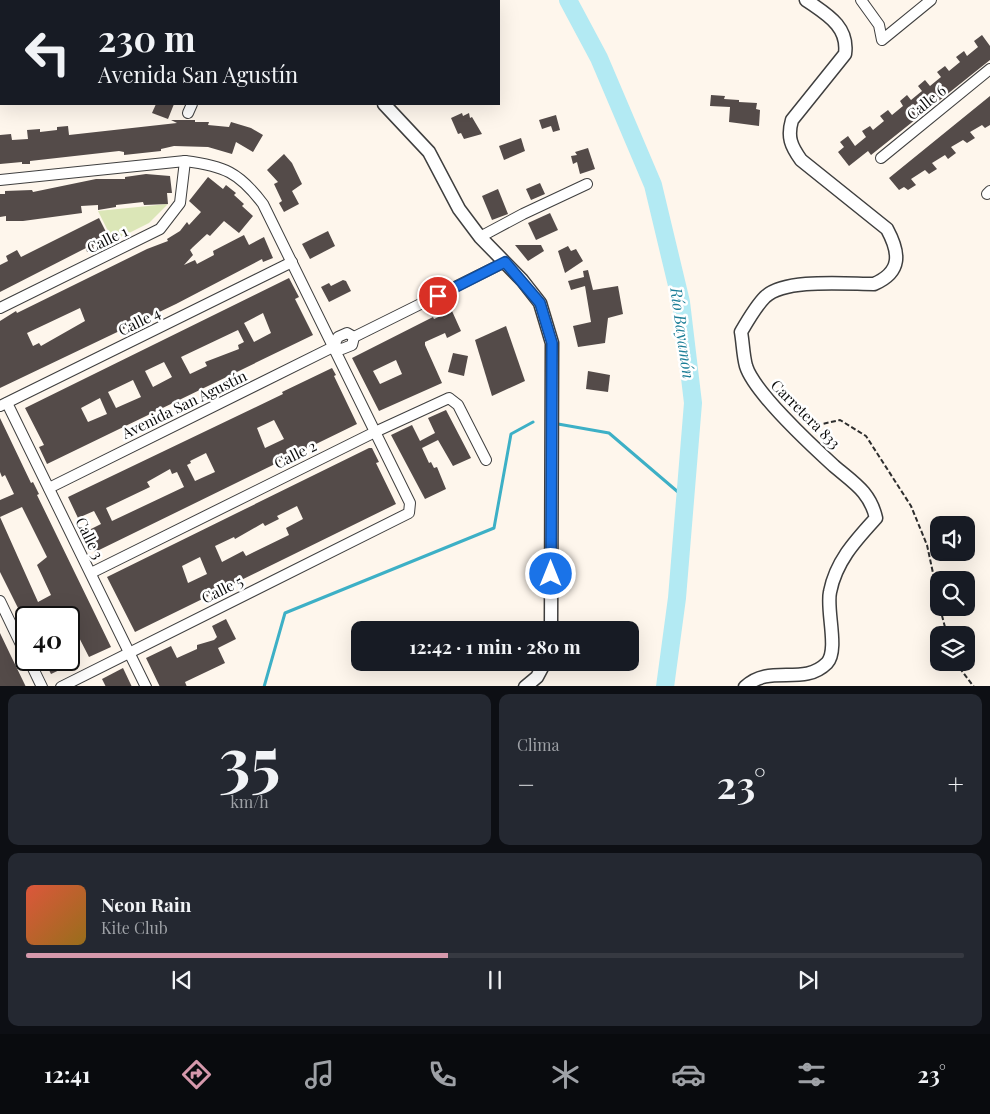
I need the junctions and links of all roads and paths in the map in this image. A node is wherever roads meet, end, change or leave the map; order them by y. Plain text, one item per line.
1 (806, 0) edge
2 (861, 0) edge
3 (931, 0) edge
4 (990, 69) edge
5 (385, 105) edge
6 (881, 158) dead end
7 (185, 161) junction
8 (0, 180) edge
9 (587, 184) dead end
10 (480, 237) junction
11 (292, 262) junction
12 (505, 262) junction
13 (0, 308) edge
14 (333, 347) junction
15 (4, 405) edge
16 (797, 429) junction
17 (375, 432) junction
18 (486, 460) dead end
19 (49, 488) junction
20 (933, 571) edge
21 (91, 572) junction
22 (0, 601) edge
23 (551, 621) edge
24 (15, 632) edge
25 (129, 652) junction
26 (34, 671) edge
27 (540, 671) edge
28 (962, 671) edge
29 (42, 686) edge
30 (61, 686) edge
31 (146, 686) edge
32 (525, 686) edge
33 (746, 686) edge
34 (974, 686) edge

1 - 16 street, Carretera 833
2 - 3 street
4 - 6 street, Calle 6
5 - 10 street
7 - 8 street
7 - 11 street
7 - 13 street, Calle 1
9 - 10 street
10 - 12 street
11 - 14 street
11 - 15 street, Calle 4
12 - 14 street, Avenida San Agustín
12 - 23 street
14 - 17 street
14 - 19 street, Avenida San Agustín
15 - 19 street, Calle 3
16 - 20 path
16 - 33 street, Carretera 833
17 - 18 street, Calle 2
17 - 21 street, Calle 2
17 - 25 street, Calle 5
19 - 21 street, Calle 3
21 - 25 street, Calle 3
22 - 24 street
25 - 30 street, Calle 5
25 - 31 street, Calle 3
26 - 29 street
27 - 32 street
28 - 34 path

